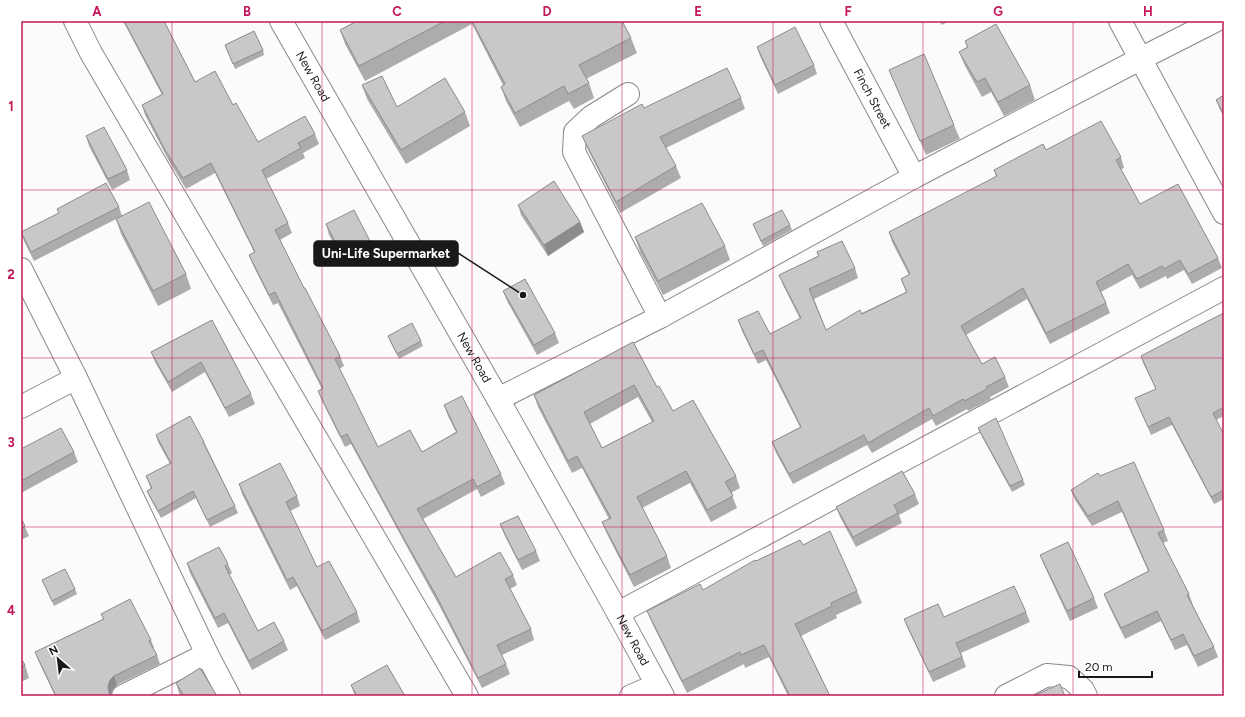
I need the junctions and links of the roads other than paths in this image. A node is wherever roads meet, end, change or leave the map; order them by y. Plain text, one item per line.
1 (75, 21) edge
2 (281, 21) edge
3 (831, 21) edge
4 (1120, 21) edge
5 (1215, 21) edge
6 (1140, 59) junction
7 (628, 94) dead end
8 (914, 177) junction
9 (1224, 213) edge
10 (21, 269) edge
11 (1224, 288) edge
12 (660, 316) junction
13 (76, 378) junction
14 (498, 399) junction
15 (21, 407) edge
16 (618, 614) junction
17 (207, 654) junction
18 (660, 690) edge
19 (123, 696) edge
20 (229, 696) edge
21 (467, 696) edge
22 (631, 696) edge
23 (1006, 696) edge
24 (1086, 696) edge

1 - 21 street
2 - 14 street, New Road
3 - 8 street, Finch Street
4 - 6 street
5 - 6 street
6 - 8 street
6 - 9 street
7 - 12 street
8 - 12 street
10 - 13 street
11 - 16 street
12 - 14 street
13 - 15 street
13 - 17 street
14 - 16 street, New Road
16 - 18 street, New Road
17 - 19 street
17 - 20 street
18 - 22 street
23 - 24 street

